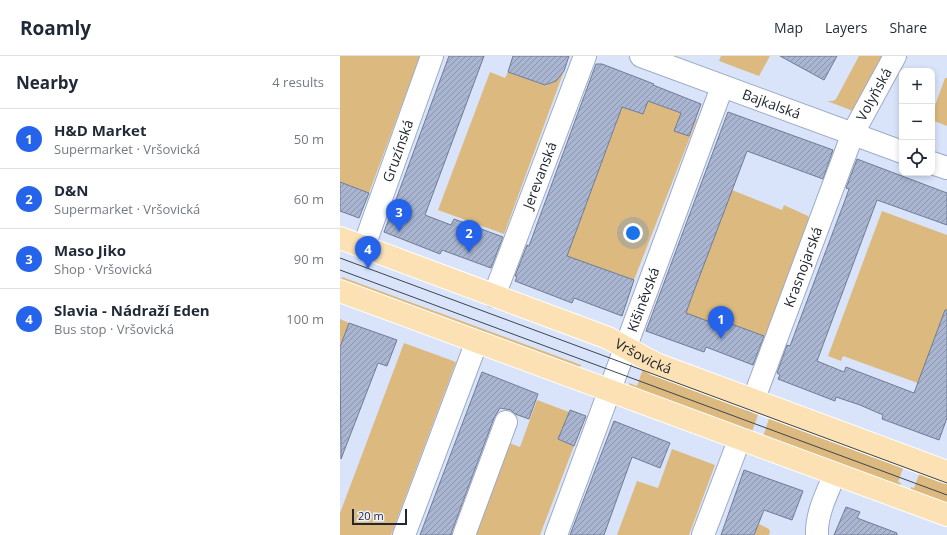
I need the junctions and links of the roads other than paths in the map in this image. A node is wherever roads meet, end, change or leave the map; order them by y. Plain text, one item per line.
1 (432, 56) edge
2 (585, 56) edge
3 (641, 56) edge
4 (895, 56) edge
5 (722, 87) junction
6 (853, 133) junction
7 (899, 151) edge
8 (935, 164) edge
9 (947, 168) edge
10 (340, 238) edge
11 (364, 246) junction
12 (340, 291) edge
13 (494, 296) junction
14 (477, 341) junction
15 (625, 348) junction
16 (610, 391) junction
17 (753, 401) junction
18 (506, 422) dead end
19 (740, 438) junction
20 (947, 472) edge
21 (835, 474) junction
22 (947, 516) edge
23 (404, 535) edge
24 (464, 535) edge
25 (556, 535) edge
26 (703, 535) edge
27 (817, 535) edge

1 - 11 street, Gruzínská
2 - 13 street, Jerevanská
3 - 5 street, Bajkalská
4 - 6 street, Volyňská
5 - 6 street, Bajkalská
5 - 15 street, Kišiněvská
6 - 7 street, Bajkalská
6 - 17 street, Krasnojarská
8 - 9 street
10 - 11 main road, Vršovická
11 - 13 main road, Vršovická
12 - 14 main road
13 - 15 main road, Vršovická
14 - 16 main road
14 - 23 street
15 - 16 street, Kišiněvská
15 - 17 main road, Vršovická
16 - 19 main road
16 - 25 street, Kišiněvská
17 - 20 main road, Vršovická
18 - 24 street
19 - 21 main road
19 - 26 street
21 - 22 main road
21 - 27 street

